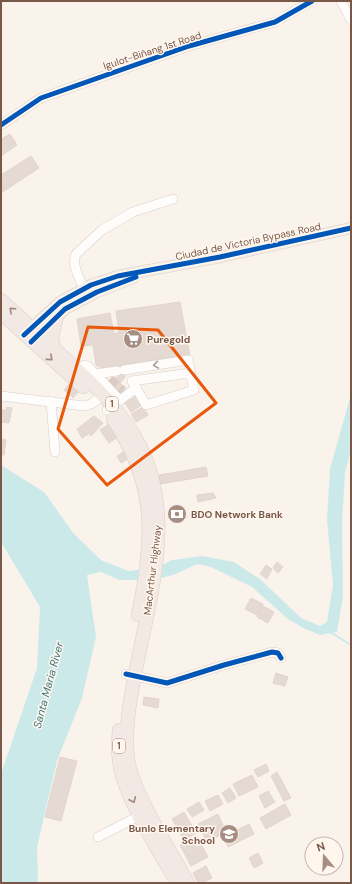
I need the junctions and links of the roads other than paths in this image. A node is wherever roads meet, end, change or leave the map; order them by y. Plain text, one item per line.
1 (312, 1) edge
2 (341, 1) edge
3 (351, 20) edge
4 (1, 125) edge
5 (173, 199) dead end
6 (351, 228) edge
7 (148, 270) junction
8 (84, 288) junction
9 (1, 300) edge
10 (1, 313) edge
11 (57, 317) junction
12 (31, 334) junction
13 (54, 348) junction
14 (74, 373) junction
15 (190, 373) junction
16 (103, 375) junction
17 (136, 388) junction
18 (1, 396) edge
19 (113, 399) junction
20 (51, 401) junction
21 (55, 452) dead end
22 (281, 658) dead end
23 (130, 675) junction
24 (144, 813) junction
25 (98, 837) dead end
26 (177, 883) edge
27 (188, 883) edge

1 - 4 street, Igulot-Biñang 1st Road
2 - 3 street
5 - 8 street
6 - 7 main road, Ciudad de Victoria Bypass Road
7 - 8 main road, Ciudad de Victoria Bypass Road
7 - 11 main road, Ciudad de Victoria Bypass Road
8 - 12 main road, Ciudad de Victoria Bypass Road
12 -> 9 highway, MacArthur Highway / 1
10 - 12 highway, MacArthur Highway / 1
11 - 12 main road, Ciudad de Victoria Bypass Road
11 - 13 highway
12 - 13 highway, MacArthur Highway / 1
12 -> 14 highway, MacArthur Highway / 1
13 - 14 highway, MacArthur Highway / 1
14 - 16 street
14 - 19 highway, MacArthur Highway / 1
15 -> 16 street
15 - 17 street
15 - 17 street
16 - 19 street
17 - 19 street
18 - 20 street
19 - 20 street
19 - 23 highway, MacArthur Highway / 1
20 - 21 street
22 - 23 street
23 - 24 highway, MacArthur Highway / 1
24 - 25 street
24 - 26 highway, MacArthur Highway / 1
24 - 27 highway, MacArthur Highway / 1

